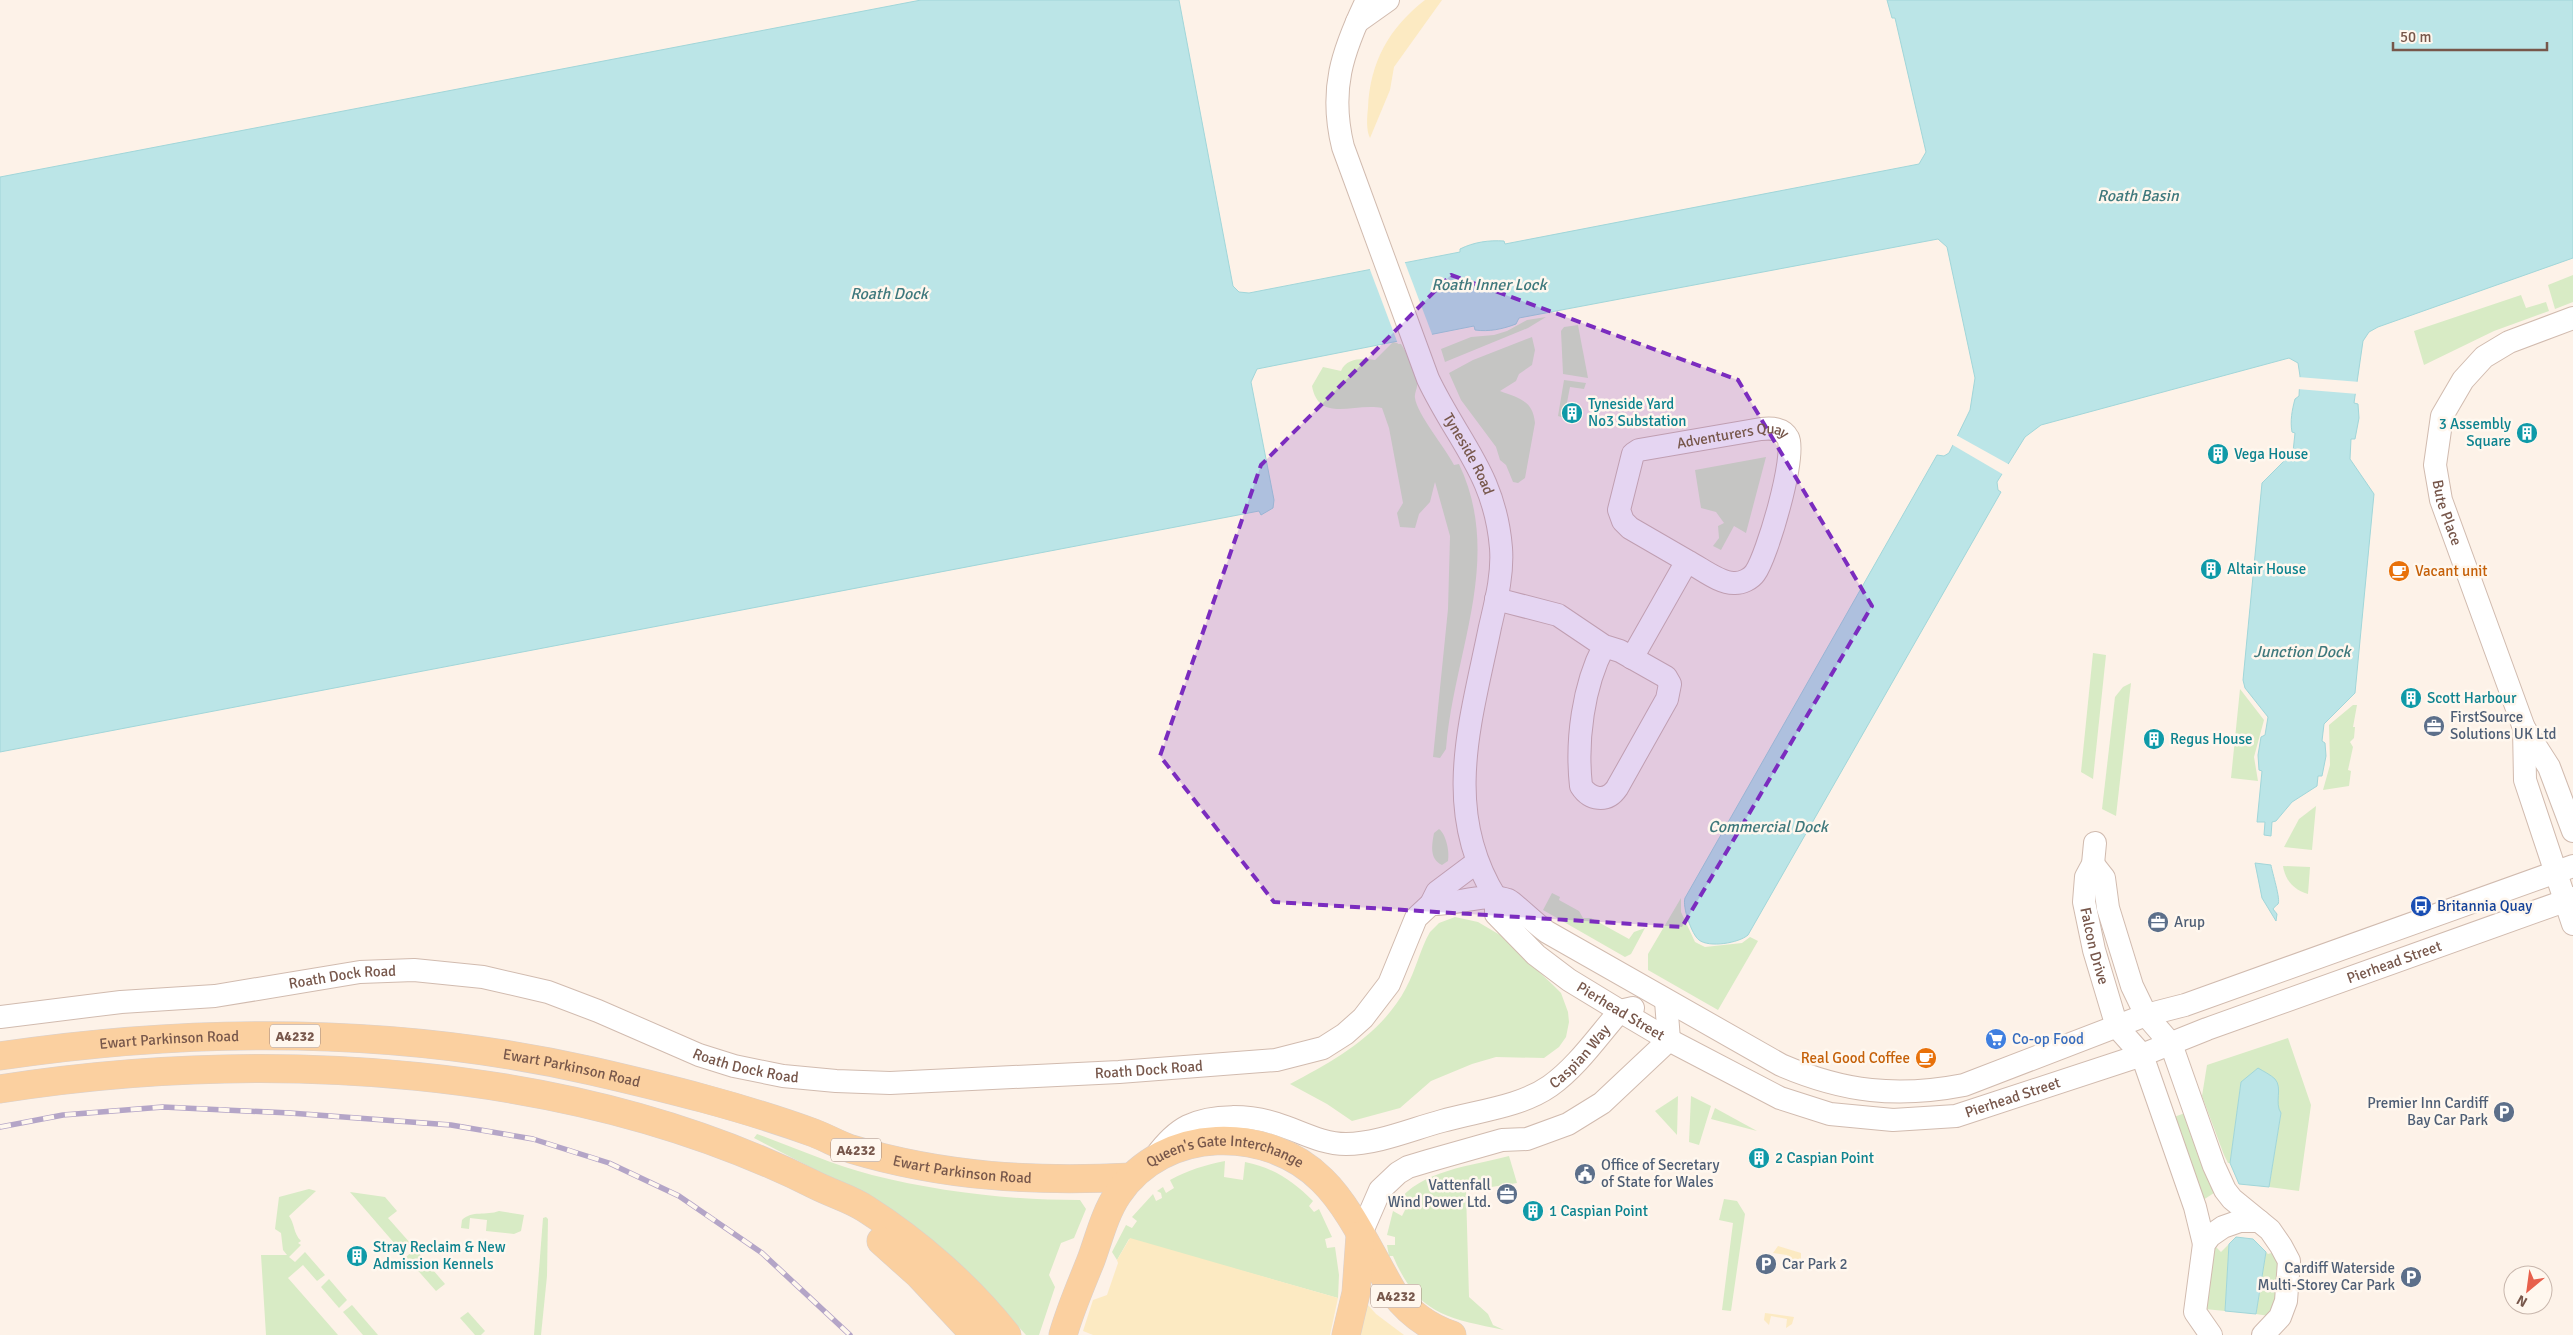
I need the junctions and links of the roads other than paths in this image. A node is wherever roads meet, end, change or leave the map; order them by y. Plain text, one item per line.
1 (1354, 0) edge
2 (1367, 0) edge
3 (1388, 0) edge
4 (1356, 22) junction
5 (2573, 318) edge
6 (1687, 561) junction
7 (1496, 599) junction
8 (1604, 646) junction
9 (1632, 658) junction
10 (2524, 728) junction
11 (2573, 831) edge
12 (1477, 862) junction
13 (2564, 869) edge
14 (1496, 898) junction
15 (2569, 900) edge
16 (1431, 904) junction
17 (2573, 924) edge
18 (1666, 1001) junction
19 (1620, 1011) junction
20 (2146, 1015) junction
21 (0, 1017) edge
22 (2117, 1027) junction
23 (1669, 1040) junction
24 (2171, 1044) junction
25 (2142, 1055) junction
26 (0, 1056) edge
27 (0, 1089) edge
28 (1141, 1170) junction
29 (819, 1187) junction
30 (2259, 1221) junction
31 (1360, 1236) junction
32 (2204, 1244) junction
33 (975, 1335) edge
34 (1007, 1335) edge
35 (1063, 1335) edge
36 (1346, 1335) edge
37 (1452, 1335) edge
38 (2211, 1335) edge
39 (2263, 1335) edge

1 - 4 street
2 - 4 street
3 - 4 street
4 - 7 street, Tyneside Road
5 - 10 street, Bute Place
6 - 6 street, Adventurers Quay
6 - 9 street
7 - 8 street
7 - 12 street, Tyneside Road
8 - 9 street
8 - 9 street
10 - 11 street, Bute Place
10 - 13 street, Bute Place
12 - 14 street, Tyneside Road
12 - 16 street, Roath Dock Road
13 - 15 street, Bute Place
13 - 20 street, Pierhead Street
14 - 16 street
14 - 18 street, Pierhead Street
14 - 19 street, Pierhead Street
15 - 17 street, Bute Place
15 - 24 street, Pierhead Street
16 - 21 street, Roath Dock Road
18 - 19 street, Caspian Way
18 - 22 street, Pierhead Street
18 - 23 street
19 - 23 street, Pierhead Street
19 - 28 street, Caspian Way
20 - 22 street, Pierhead Street
20 - 22 street, Falcon Drive
20 - 24 street, Falcon Drive
22 - 25 street
23 - 25 street, Pierhead Street
23 - 31 street
24 - 25 street, Pierhead Street
24 - 30 street
25 - 32 street
26 - 28 main road, Ewart Parkinson Road / A4232
27 - 29 main road, Ewart Parkinson Road / A4232
28 - 31 main road, Queen's Gate Interchange
28 - 35 main road, Queen's Gate Interchange
29 - 33 main road, A4232
29 - 34 main road, Ewart Parkinson Road / A4232
30 - 32 street
30 - 39 street
31 - 36 main road
31 - 37 main road, A4232
32 - 38 street

